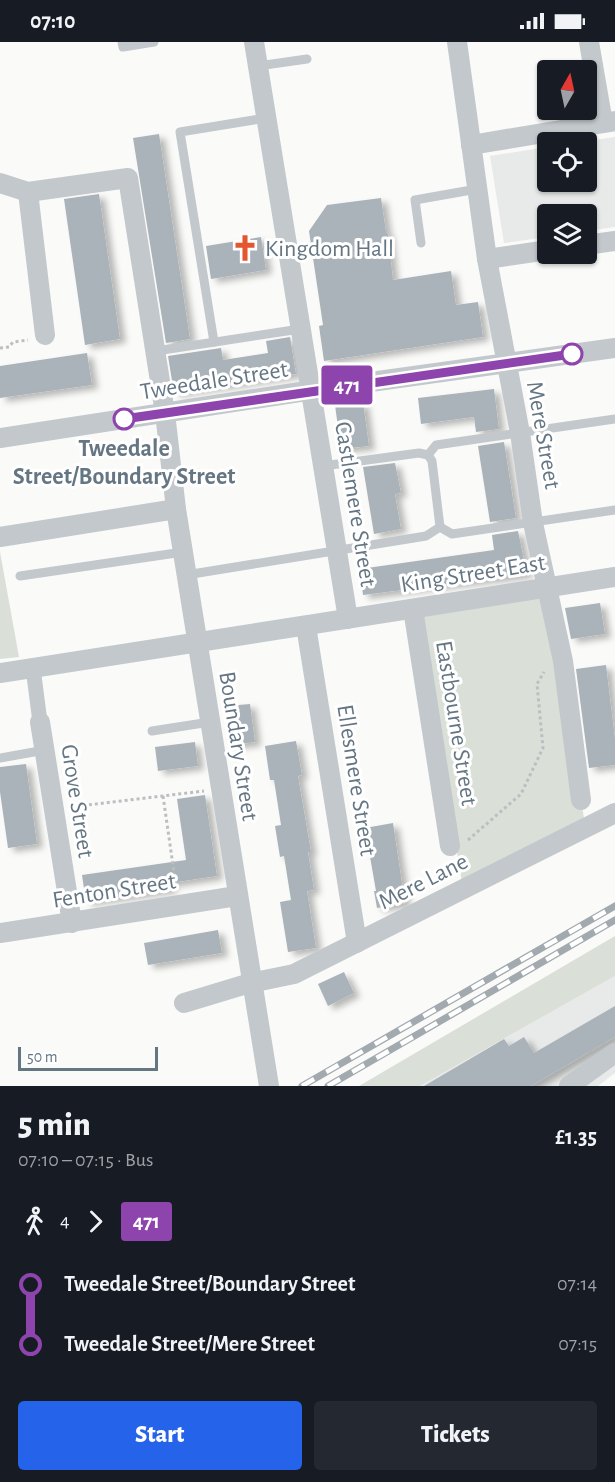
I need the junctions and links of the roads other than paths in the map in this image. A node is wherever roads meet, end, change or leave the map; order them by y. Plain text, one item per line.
1 (122, 42) edge
2 (154, 42) edge
3 (254, 42) edge
4 (457, 42) edge
5 (589, 42) edge
6 (307, 59) dead end
7 (258, 66) junction
8 (267, 118) junction
9 (609, 122) edge
10 (471, 145) junction
11 (0, 183) edge
12 (477, 189) junction
13 (28, 192) junction
14 (615, 241) edge
15 (421, 243) dead end
16 (597, 243) edge
17 (537, 252) edge
18 (487, 259) junction
19 (300, 329) junction
20 (45, 335) road end
21 (214, 342) junction
22 (615, 348) edge
23 (156, 351) junction
24 (506, 363) junction
25 (313, 390) junction
26 (165, 413) junction
27 (615, 419) edge
28 (520, 433) junction
29 (0, 438) edge
30 (428, 455) junction
31 (323, 466) junction
32 (176, 509) junction
33 (615, 510) edge
34 (533, 523) junction
35 (440, 527) junction
36 (0, 537) edge
37 (338, 550) junction
38 (183, 552) junction
39 (186, 575) junction
40 (20, 576) dead end
41 (615, 577) edge
42 (547, 586) junction
43 (413, 609) junction
44 (348, 619) junction
45 (306, 626) junction
46 (197, 643) junction
47 (33, 668) junction
48 (0, 673) edge
49 (40, 722) joint
50 (210, 722) junction
51 (152, 731) dead end
52 (45, 750) junction
53 (0, 758) edge
54 (580, 800) dead end
55 (615, 813) edge
56 (450, 846) road end
57 (237, 896) junction
58 (72, 923) junction
59 (0, 933) edge
60 (357, 943) junction
61 (250, 983) junction
62 (184, 1003) dead end
63 (615, 1053) edge
64 (269, 1086) edge
65 (569, 1086) edge

1 - 2 lane
3 - 7 street, Castlemere Street
4 - 10 street, Mere Street
5 - 9 street
6 - 7 lane
7 - 8 street, Castlemere Street
8 - 19 street, Castlemere Street
8 - 21 lane
9 - 10 street
10 - 12 street, Mere Street
11 - 13 street
12 - 15 lane
12 - 18 street, Mere Street
13 - 20 street
13 - 23 street, Boundary Street
14 - 16 street
17 - 18 street
18 - 24 street, Mere Street
19 - 21 lane
19 - 25 street, Castlemere Street
21 - 23 lane
22 - 24 street, Tweedale Street
23 - 26 street, Boundary Street
24 - 25 street, Tweedale Street
24 - 28 street, Mere Street
25 - 26 street, Tweedale Street
25 - 31 street, Castlemere Street
26 - 29 street, Tweedale Street
26 - 32 street, Boundary Street
27 - 28 lane
28 - 30 lane
28 - 34 street, Mere Street
30 - 31 lane
30 - 35 lane
31 - 37 street, Castlemere Street
32 - 36 street
32 - 38 street, Boundary Street
33 - 34 lane
34 - 35 lane
34 - 42 street, Mere Street
35 - 37 lane
37 - 39 lane
37 - 44 street, Castlemere Street
38 - 39 street, Boundary Street
38 - 40 lane
39 - 46 street, Boundary Street
41 - 42 street, King Street East
42 - 43 street, King Street East
42 - 54 street, Mere Street
43 - 44 street, King Street East
43 - 56 street, Eastbourne Street
44 - 45 street, King Street East
45 - 46 street, King Street East
45 - 60 street, Ellesmere Street
46 - 47 street, King Street East
46 - 50 street, Boundary Street
47 - 48 street, King Street East
47 - 49 street
49 - 52 street, Grove Street
50 - 51 lane
50 - 57 street, Boundary Street
52 - 53 lane
52 - 58 street, Grove Street
55 - 60 street, Mere Lane
57 - 58 street, Fenton Street
57 - 61 street, Boundary Street
58 - 59 street, Fenton Street
60 - 61 street, Mere Lane
61 - 62 street, Mere Lane
61 - 64 street, Boundary Street
63 - 65 street

